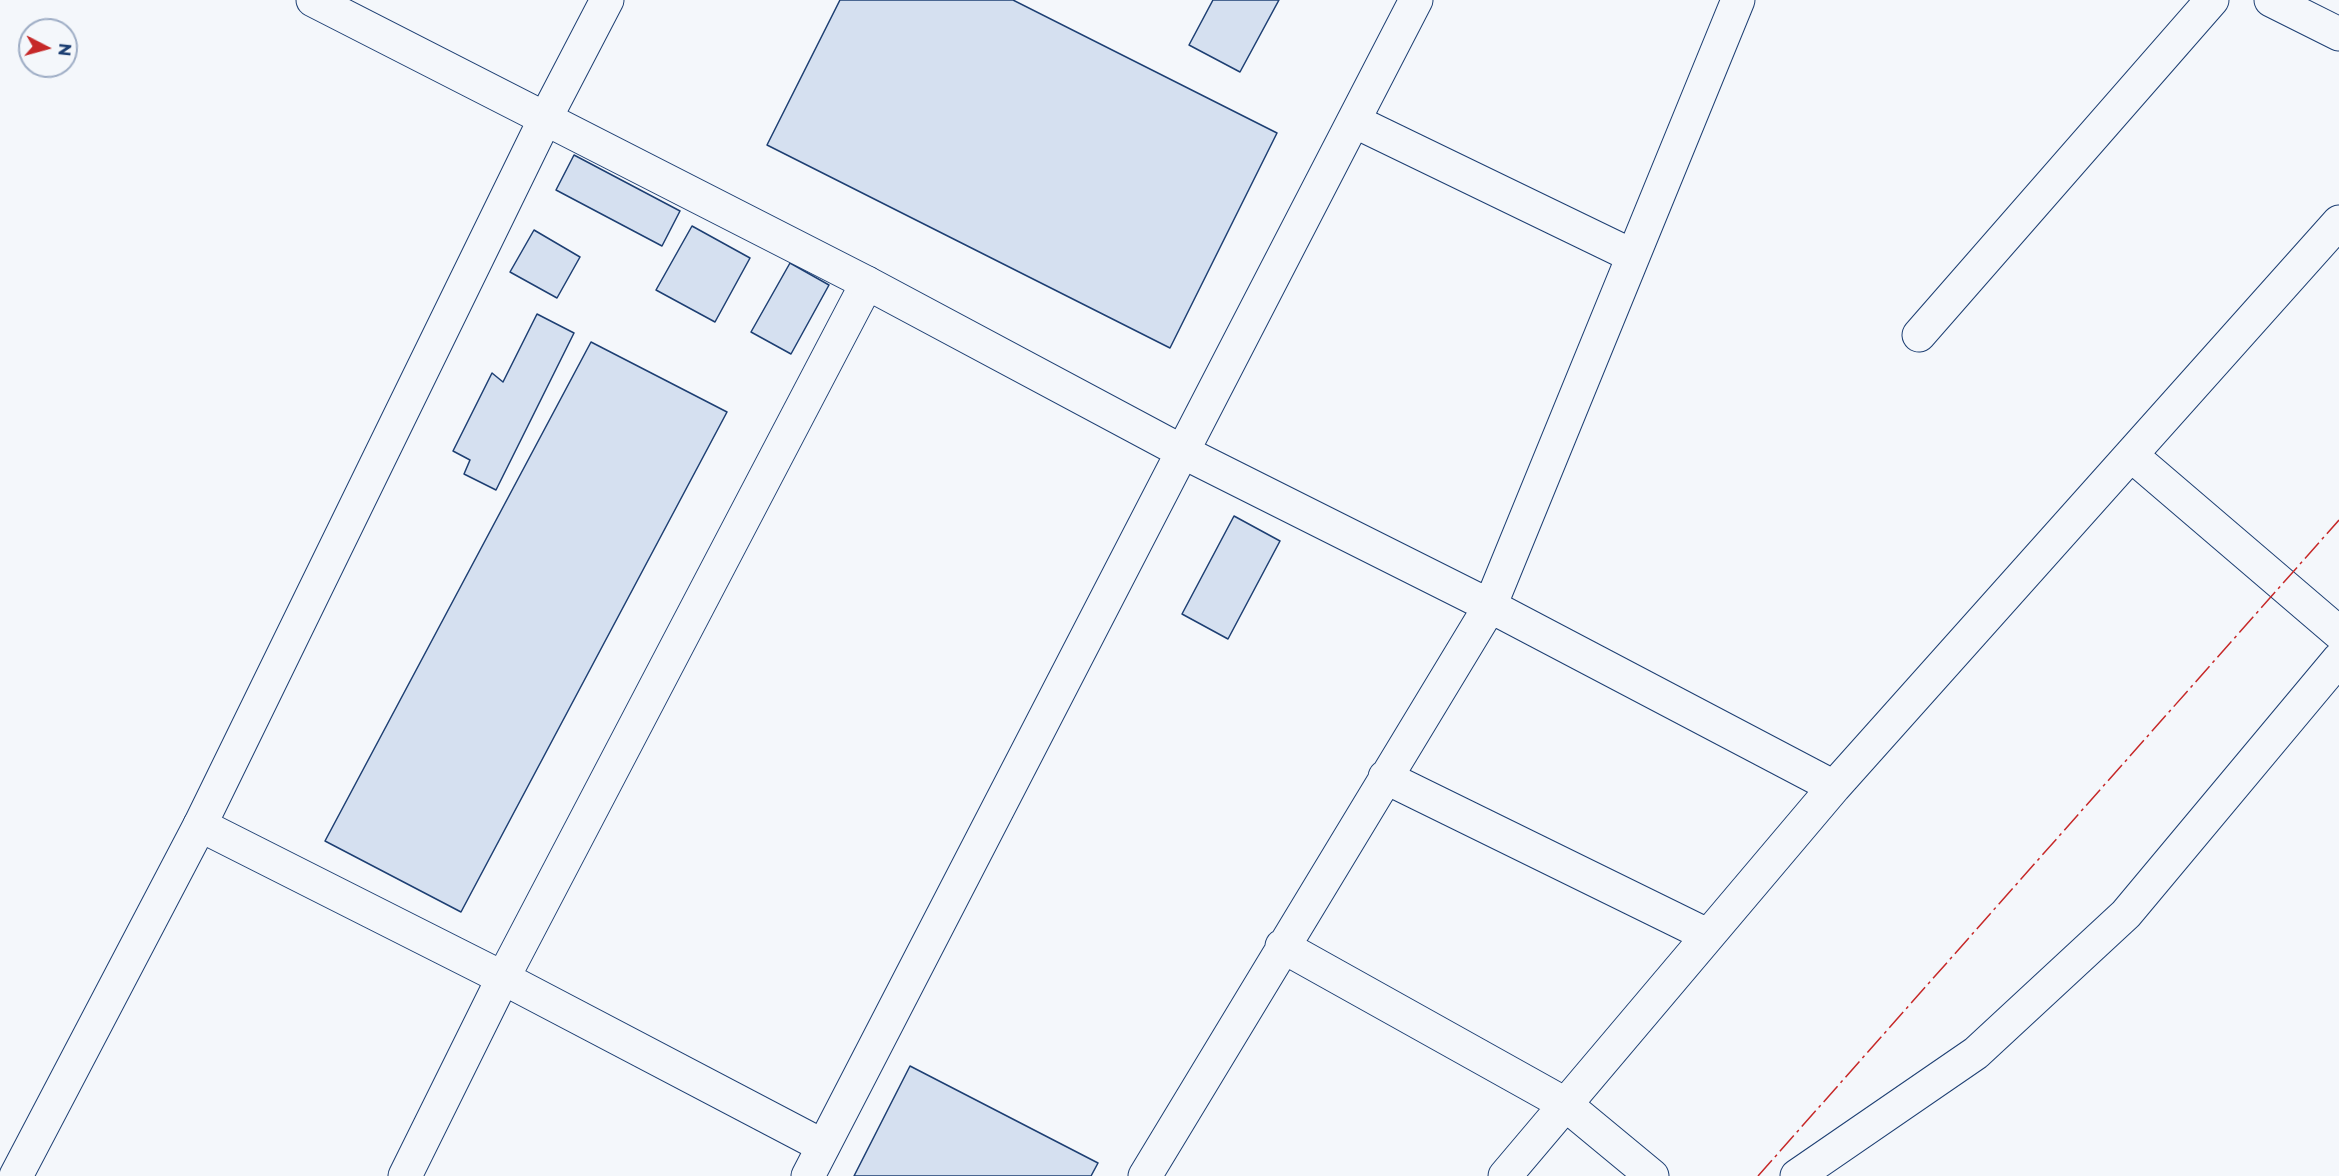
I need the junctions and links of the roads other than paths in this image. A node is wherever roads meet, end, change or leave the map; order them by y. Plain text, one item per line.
1 (313, 0) edge
2 (606, 0) edge
3 (1416, 0) edge
4 (1738, 0) edge
5 (2212, 0) edge
6 (2277, 1) edge
7 (2339, 34) edge
8 (545, 119) junction
9 (1354, 121) junction
10 (2339, 222) edge
11 (1633, 256) junction
12 (867, 283) junction
13 (1919, 335) dead end
14 (1183, 452) junction
15 (2131, 455) junction
16 (1490, 606) junction
17 (2339, 633) edge
18 (2339, 659) edge
19 (1385, 777) junction
20 (1834, 787) junction
21 (200, 825) junction
22 (1707, 935) junction
23 (1282, 946) junction
24 (503, 978) junction
25 (1565, 1104) junction
26 (823, 1146) junction
27 (16, 1176) edge
28 (405, 1176) edge
29 (808, 1176) edge
30 (1145, 1176) edge
31 (1505, 1176) edge
32 (1652, 1176) edge
33 (1797, 1176) edge

1 - 8 street
2 - 8 street
3 - 9 street
4 - 11 street
5 - 13 street
6 - 7 street
8 - 12 street
8 - 21 street
9 - 11 street
9 - 14 street
10 - 15 street
11 - 16 street
12 - 14 street
12 - 24 street
14 - 16 street
14 - 26 street
15 - 17 street
15 - 20 street
16 - 19 street
16 - 20 street
18 - 33 street
19 - 22 street
19 - 23 street
20 - 22 street
21 - 24 street
21 - 27 street
22 - 25 street
23 - 25 street
23 - 30 street
24 - 26 street
24 - 28 street
25 - 31 street
25 - 32 street
26 - 29 street

